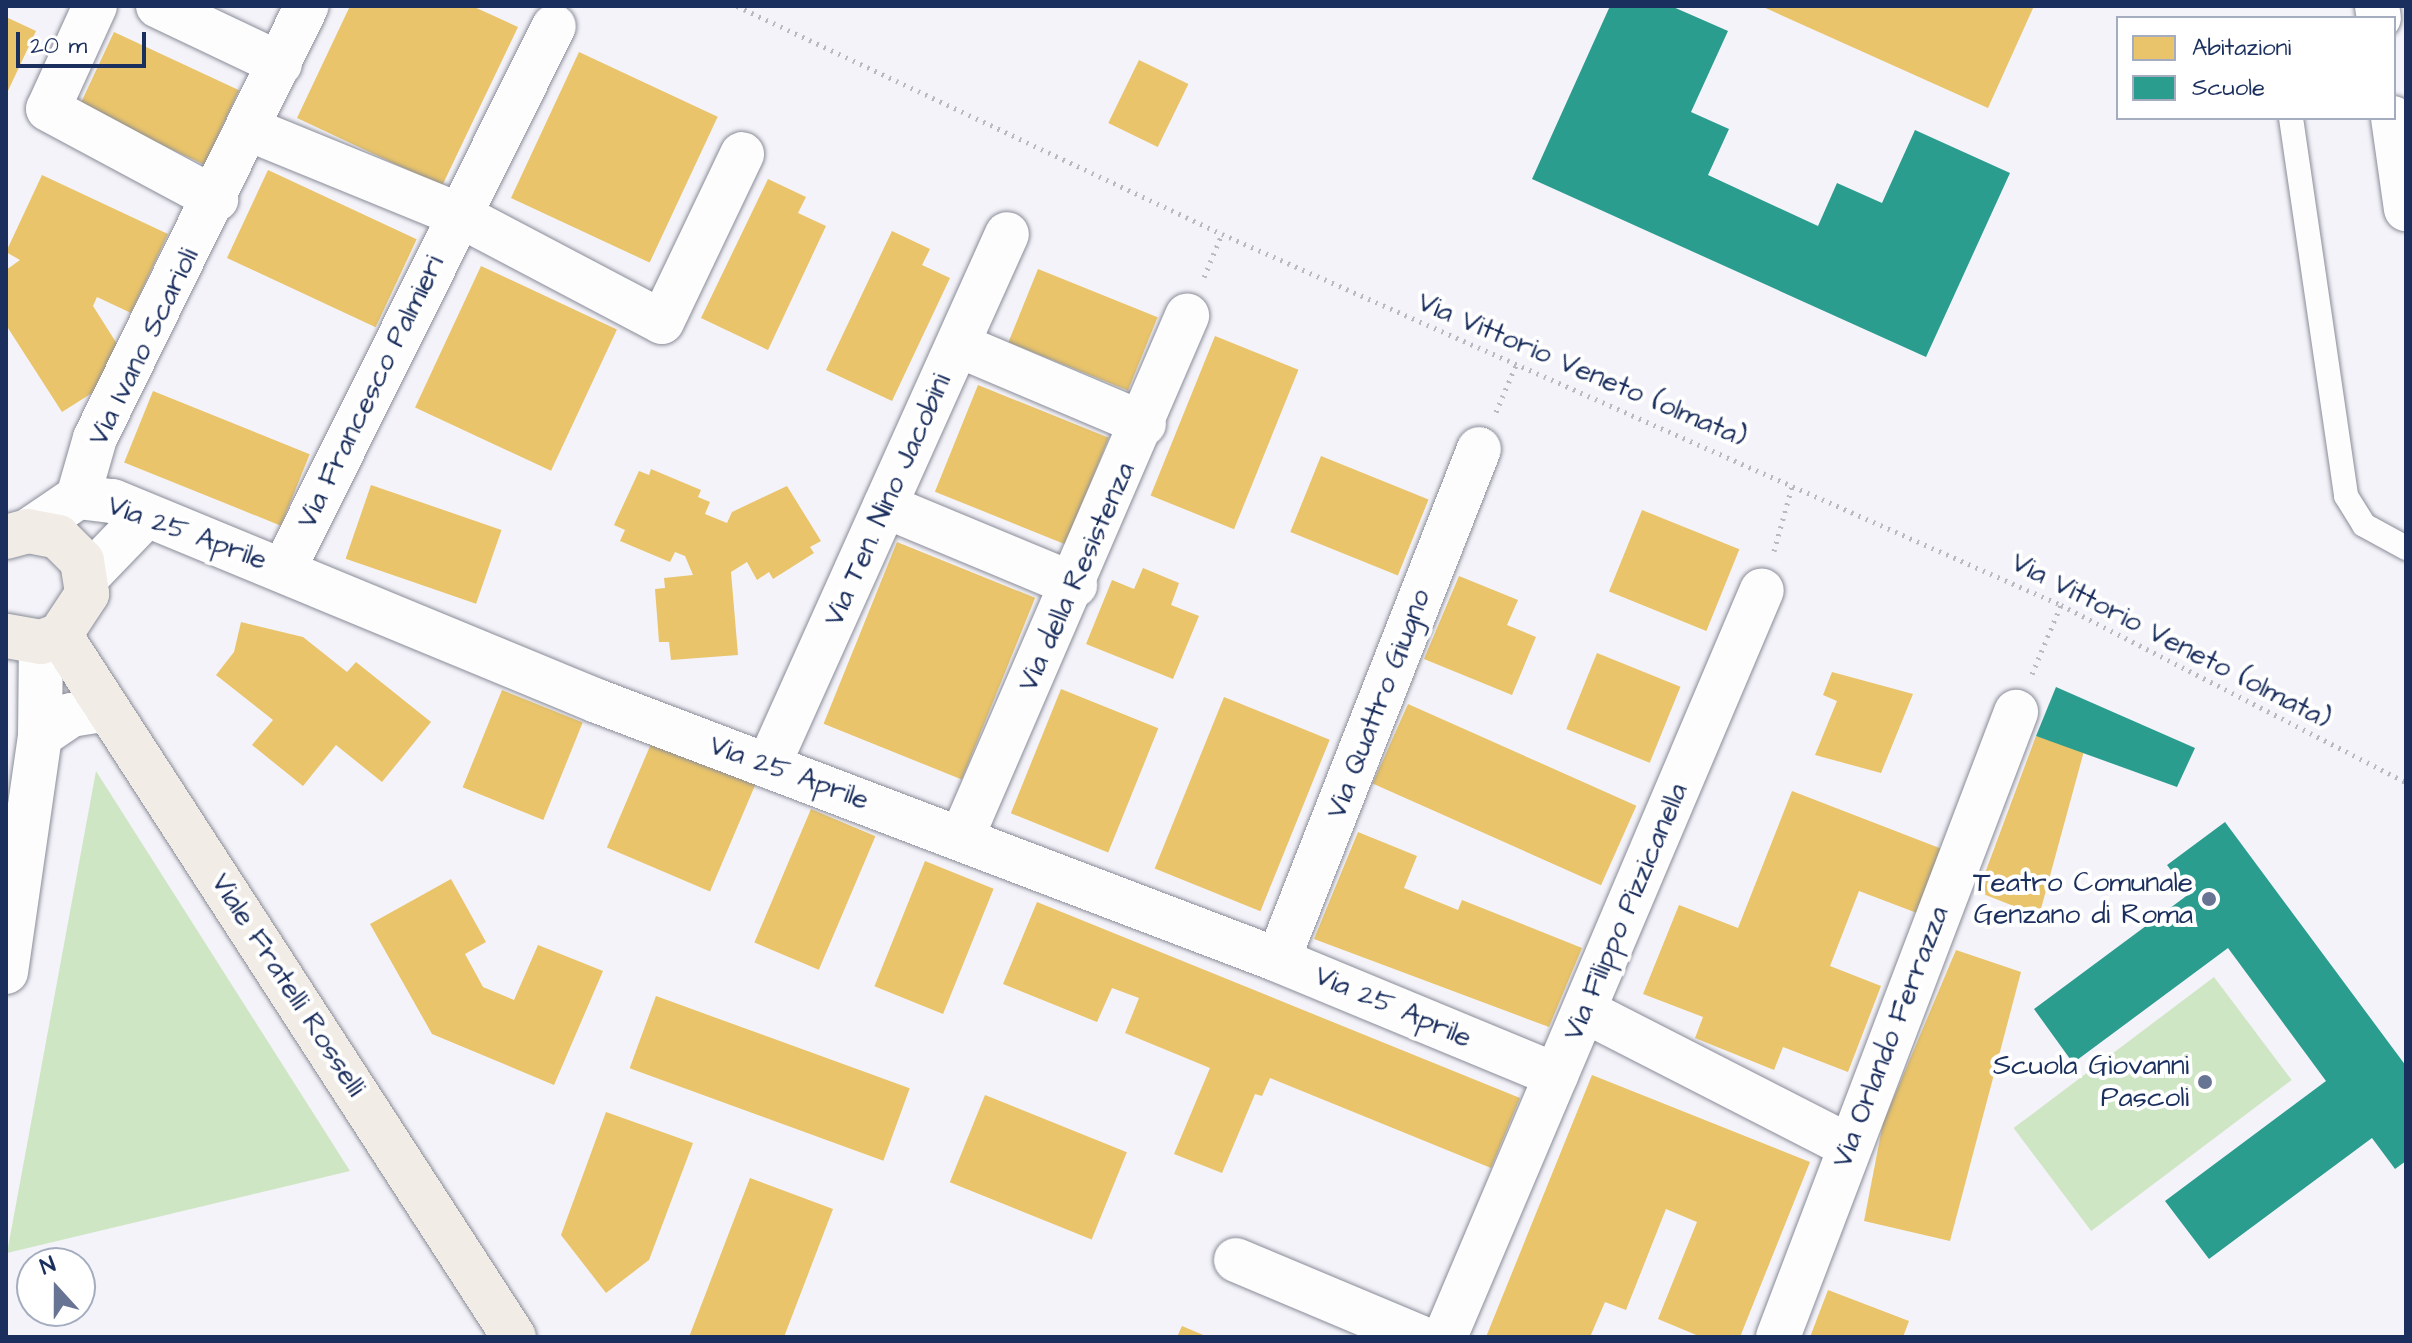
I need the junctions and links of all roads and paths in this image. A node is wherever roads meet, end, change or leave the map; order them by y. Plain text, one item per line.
1 (95, 6) edge
2 (158, 6) edge
3 (307, 6) edge
4 (737, 6) edge
5 (554, 26) dead end
6 (280, 64) junction
7 (2291, 120) edge
8 (2393, 120) edge
9 (251, 130) junction
10 (742, 154) dead end
11 (216, 199) junction
12 (2406, 209) edge
13 (459, 215) junction
14 (1007, 234) dead end
15 (1187, 316) dead end
16 (958, 345) junction
17 (1144, 424) junction
18 (1479, 449) dead end
19 (1793, 483) junction
20 (78, 497) junction
21 (885, 506) junction
22 (145, 517) junction
23 (13, 524) edge
24 (2406, 548) edge
25 (284, 569) junction
26 (87, 577) junction
27 (1075, 585) junction
28 (1762, 590) joint
29 (2061, 605) junction
30 (36, 638) edge
31 (107, 709) junction
32 (2016, 712) joint
33 (40, 736) junction
34 (768, 766) junction
35 (2406, 782) edge
36 (962, 837) junction
37 (1278, 960) junction
38 (6, 972) edge
39 (1585, 1011) junction
40 (1556, 1075) junction
41 (1849, 1146) junction
42 (1236, 1260) dead end
43 (514, 1337) edge
44 (1419, 1337) edge
45 (1445, 1337) edge
46 (1778, 1337) edge

1 - 11 street
2 - 6 street
3 - 6 street, Via Ivano Scarioli
4 - 19 path, Via Vittorio Veneto (olmata)
5 - 13 street, Via Francesco Palmieri
6 - 9 street, Via Ivano Scarioli
7 - 24 lane
8 - 12 street
9 - 11 street, Via Ivano Scarioli
9 - 13 street
10 - 13 street
11 - 20 street, Via Ivano Scarioli
13 - 25 street, Via Francesco Palmieri
14 - 16 street, Via Ten. Nino Jacobini
15 - 17 street, Via della Resistenza
16 - 17 street
16 - 21 street, Via Ten. Nino Jacobini
17 - 27 street, Via della Resistenza
18 - 37 street, Via Quattro Giugno
19 - 28 path
19 - 29 path, Via Vittorio Veneto (olmata)
20 - 22 street, Via 25 Aprile
20 - 23 street, Via 25 Aprile
21 - 27 street
21 - 34 street, Via Ten. Nino Jacobini
22 - 25 street, Via 25 Aprile
22 - 26 street
23 - 26 main road
25 - 34 street, Via 25 Aprile
26 - 30 main road
27 - 36 street, Via della Resistenza
28 - 39 street, Via Filippo Pizzicanella
29 - 32 path
29 - 35 path, Via Vittorio Veneto (olmata)
30 - 31 main road, Viale Fratelli Rosselli
30 - 33 street
31 - 33 street
31 - 43 main road, Viale Fratelli Rosselli
32 - 41 street, Via Orlando Ferrazza
33 - 38 street
34 - 36 street, Via 25 Aprile
36 - 37 street, Via 25 Aprile
37 - 40 street, Via 25 Aprile
39 - 40 street, Via Filippo Pizzicanella
39 - 41 street
40 - 45 street, Via Filippo Pizzicanella
41 - 46 street, Via Orlando Ferrazza
42 - 44 street

